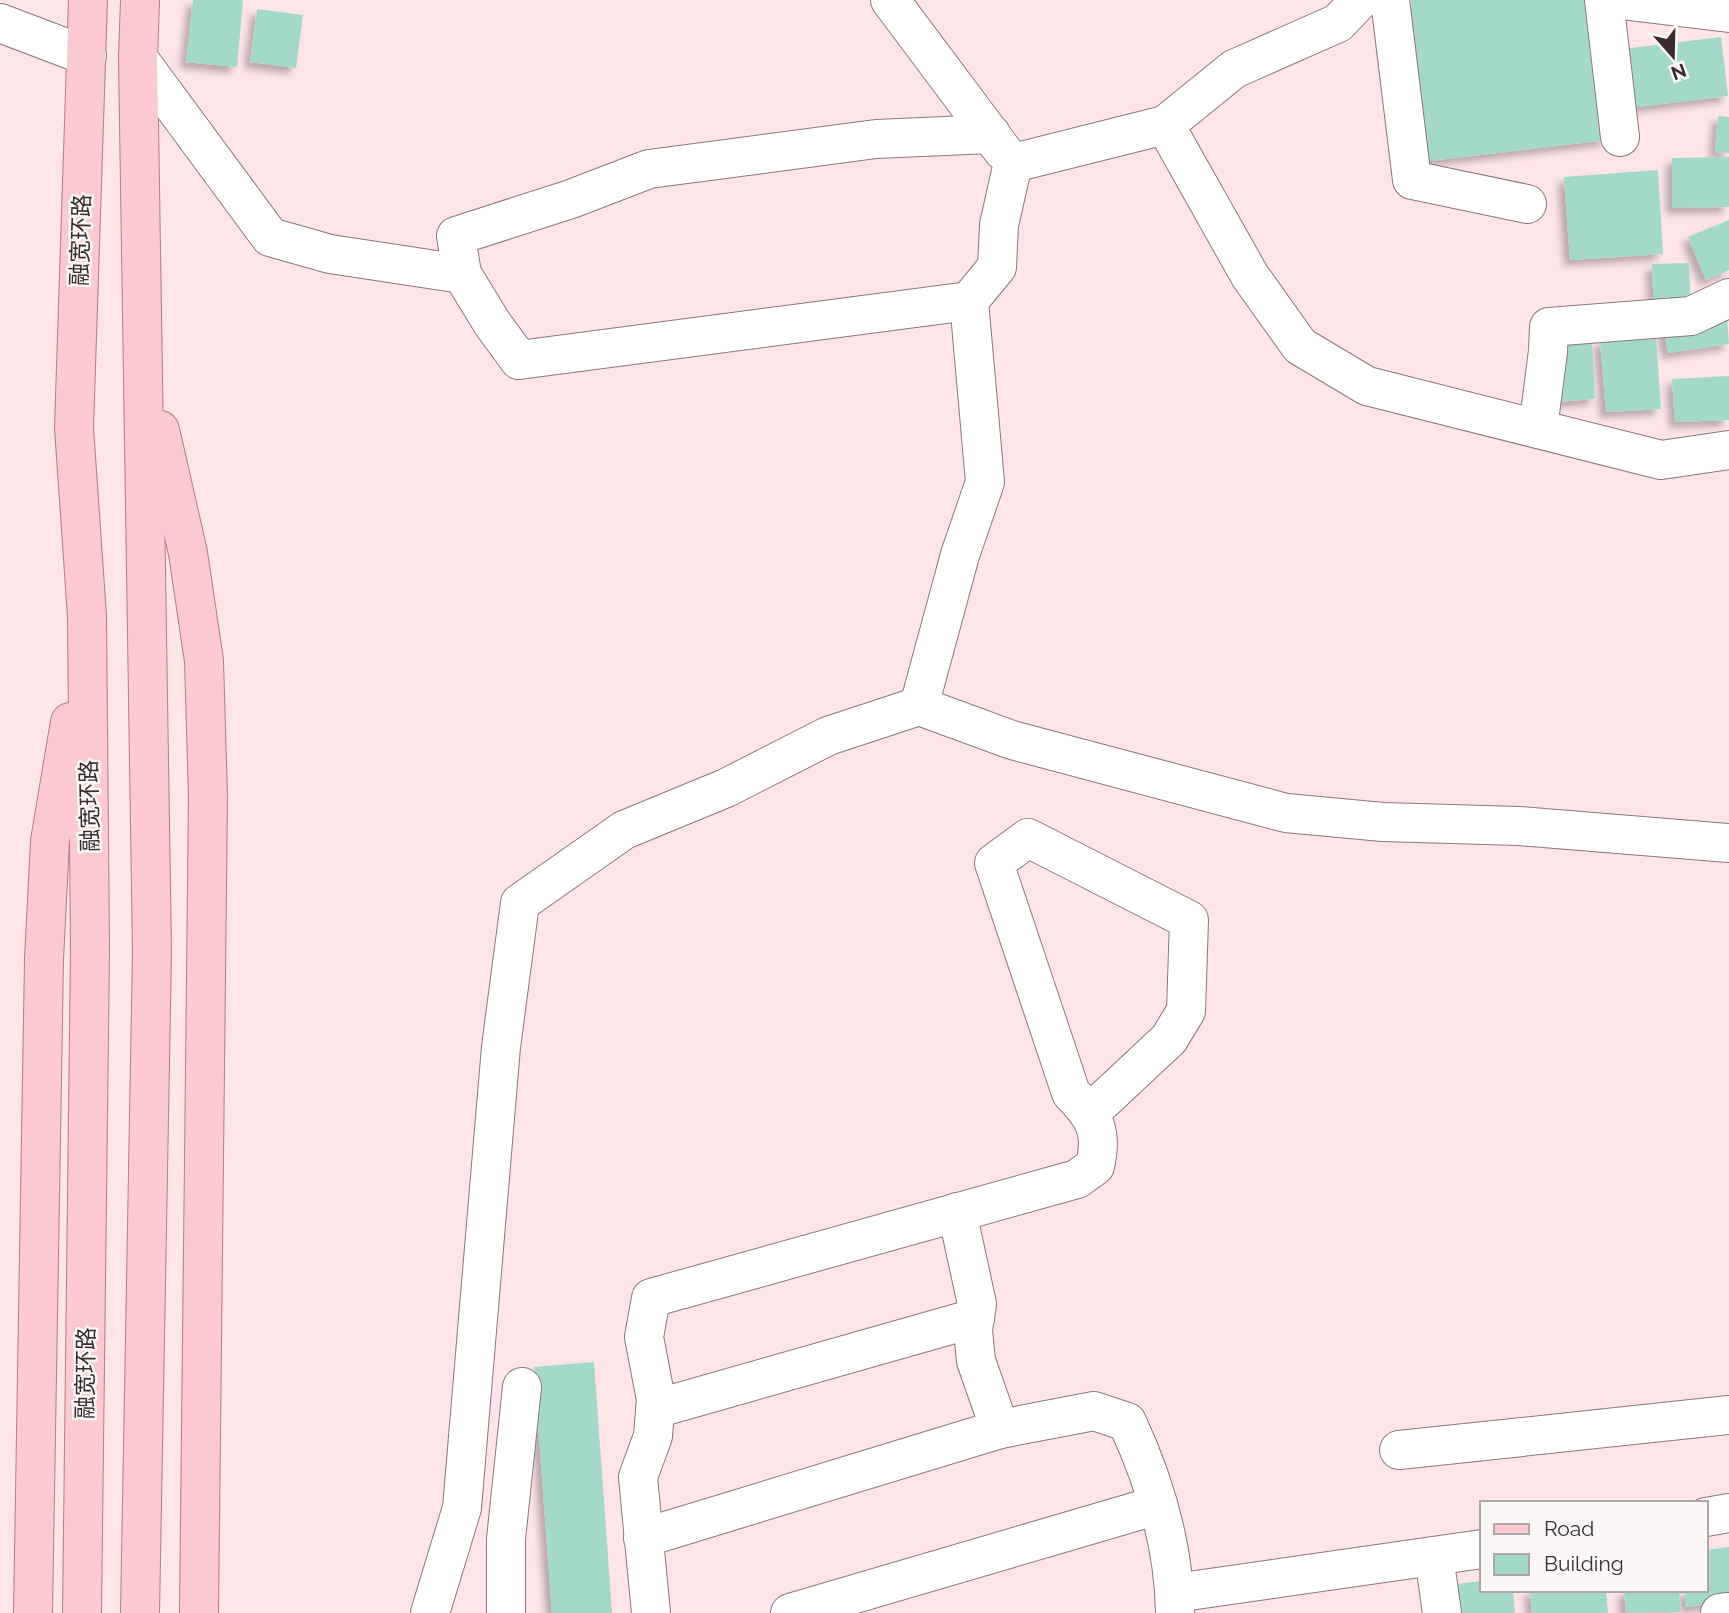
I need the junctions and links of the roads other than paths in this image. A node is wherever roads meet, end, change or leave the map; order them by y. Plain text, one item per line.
1 (88, 0) edge
2 (139, 0) edge
3 (890, 0) edge
4 (1360, 0) edge
5 (1390, 0) edge
6 (1604, 0) edge
7 (1621, 0) edge
8 (1729, 13) edge
9 (0, 23) edge
10 (87, 56) junction
11 (138, 58) junction
12 (1166, 125) junction
13 (1620, 137) dead end
14 (1002, 149) junction
15 (1527, 204) dead end
16 (462, 274) junction
17 (1729, 298) edge
18 (969, 301) junction
19 (142, 353) junction
20 (1538, 429) junction
21 (1729, 450) edge
22 (87, 616) junction
23 (919, 706) junction
24 (1729, 843) edge
25 (1091, 1112) junction
26 (957, 1212) junction
27 (975, 1318) junction
28 (522, 1387) dead end
29 (655, 1409) junction
30 (1729, 1415) edge
31 (1000, 1429) junction
32 (1399, 1450) dead end
33 (1158, 1506) junction
34 (1729, 1513) edge
35 (1708, 1517) edge
36 (642, 1538) junction
37 (1480, 1549) edge
38 (1434, 1556) junction
39 (1175, 1603) edge
40 (1729, 1612) edge
41 (33, 1613) edge
42 (82, 1613) edge
43 (140, 1613) edge
44 (199, 1613) edge
45 (430, 1613) edge
46 (506, 1613) edge
47 (651, 1613) edge
48 (790, 1613) edge
49 (1442, 1613) edge
50 (1720, 1613) edge

1 - 10 main road, 融宽环路
2 - 11 main road
3 - 14 street
4 - 12 street
5 - 15 street
6 - 13 street
7 - 8 street
9 - 10 street
10 - 22 main road, 融宽环路
11 - 16 street
11 - 19 main road
12 - 14 street
12 - 20 street
14 - 16 street
14 - 18 street
16 - 18 street
17 - 20 street
18 - 23 street
19 - 43 main road
19 - 44 main road
20 - 21 street
22 - 41 main road
22 - 42 main road, 融宽环路
23 - 24 street
23 - 45 street
25 - 25 street
25 - 26 street
26 - 27 street
26 - 29 street
27 - 29 street
27 - 31 street
28 - 46 street
29 - 36 street
30 - 32 street
31 - 33 street
31 - 36 street
33 - 39 street
33 - 48 street
34 - 35 street
36 - 47 street
37 - 38 street
38 - 39 street
38 - 49 street
40 - 50 street

